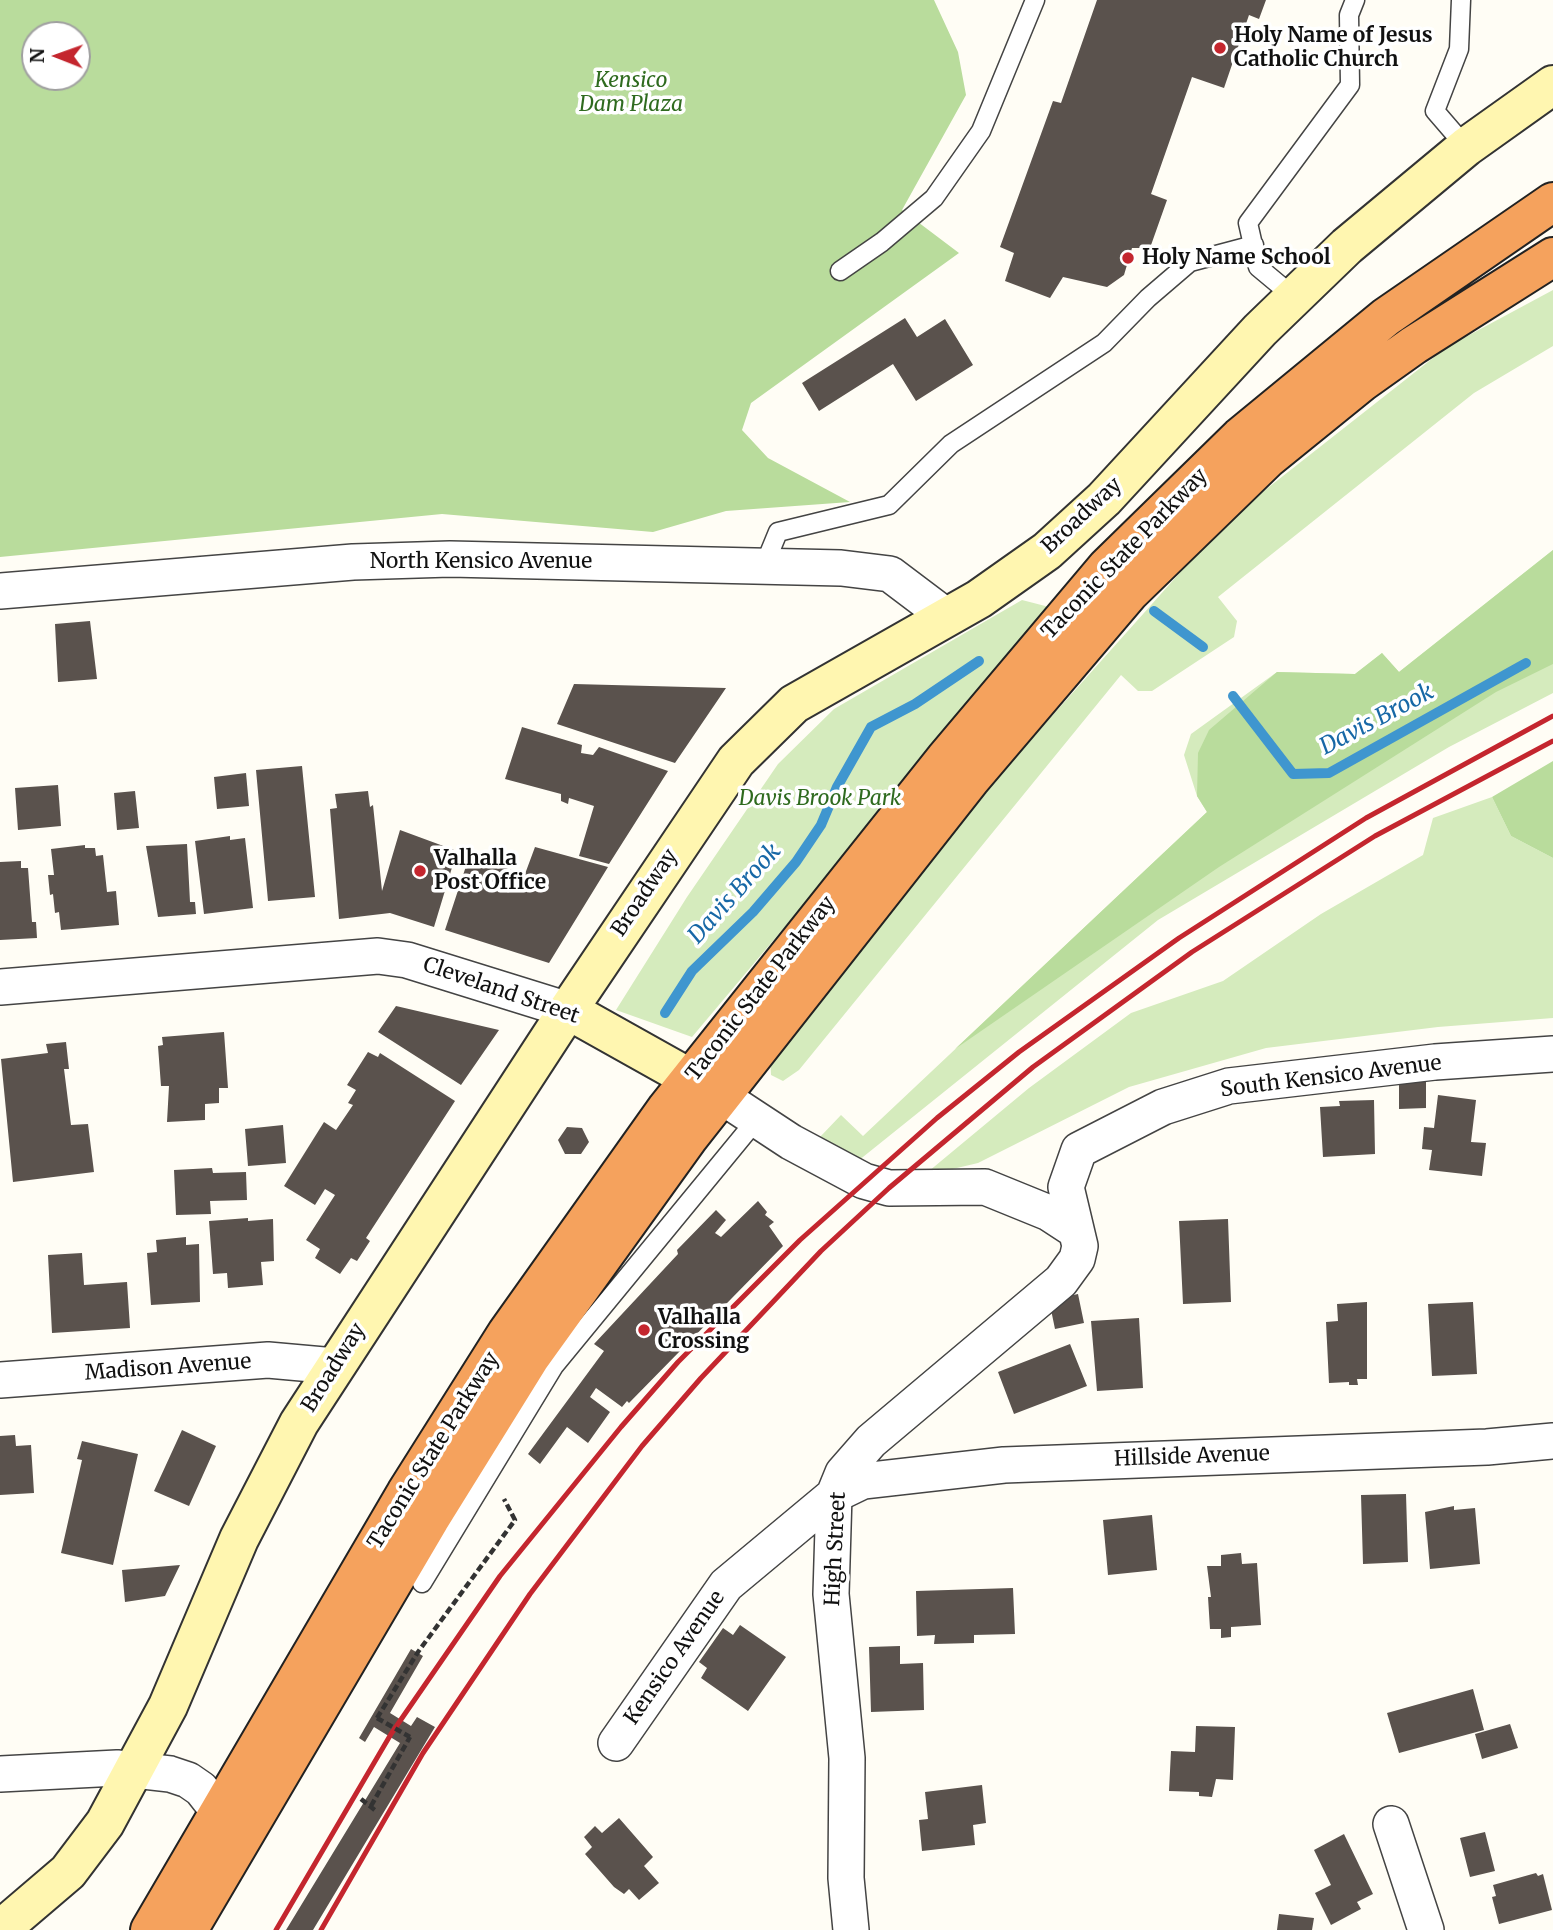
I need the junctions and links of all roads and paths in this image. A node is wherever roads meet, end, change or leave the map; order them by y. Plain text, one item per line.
1 (1035, 0) edge
2 (1355, 0) edge
3 (1461, 0) edge
4 (1553, 85) edge
5 (1466, 147) junction
6 (1553, 202) edge
7 (1254, 245) junction
8 (1553, 257) edge
9 (840, 271) dead end
10 (1294, 297) junction
11 (764, 566) junction
12 (0, 591) edge
13 (947, 617) junction
14 (0, 987) edge
15 (568, 1010) junction
16 (1553, 1054) edge
17 (706, 1086) junction
18 (757, 1119) junction
19 (1075, 1230) junction
20 (335, 1366) junction
21 (0, 1380) edge
22 (1553, 1441) edge
23 (489, 1471) junction
24 (834, 1495) junction
25 (422, 1583) dead end
26 (616, 1743) dead end
27 (135, 1769) junction
28 (0, 1774) edge
29 (361, 1799) dead end
30 (371, 1806) junction
31 (376, 1811) dead end
32 (219, 1812) junction
33 (1391, 1824) dead end
34 (238, 1847) junction
35 (0, 1930) edge
36 (150, 1930) edge
37 (188, 1930) edge
38 (851, 1930) edge
39 (1426, 1930) edge

1 - 9 lane
2 - 7 lane
3 - 5 lane
4 - 5 street, Broadway
5 - 10 street, Broadway
6 - 17 highway, Taconic State Parkway
7 - 10 lane
7 - 11 lane
8 - 17 highway, Taconic State Parkway
10 - 13 street, Broadway
11 - 12 street, North Kensico Avenue
11 - 13 street, North Kensico Avenue
13 - 15 street, Broadway
14 - 15 street, Cleveland Street
15 - 17 street, Cleveland Street
15 - 20 street, Broadway
16 - 19 street, South Kensico Avenue
17 - 18 street, Cleveland Street
17 - 32 highway, Taconic State Parkway
17 - 34 highway, Taconic State Parkway
18 - 19 street, Cleveland Street
18 - 23 lane
19 - 24 street, High Street
20 - 21 street, Madison Avenue
20 - 27 street, Broadway
22 - 24 street, Hillside Avenue
23 - 25 lane
23 - 30 path, bridge
24 - 26 street, Kensico Avenue
24 - 38 street, High Street
27 - 28 street
27 - 32 street
27 - 35 street, Broadway
29 - 30 path
30 - 31 path
32 - 34 lane
32 - 36 highway, Taconic State Parkway
33 - 39 street
34 - 37 highway, Taconic State Parkway

